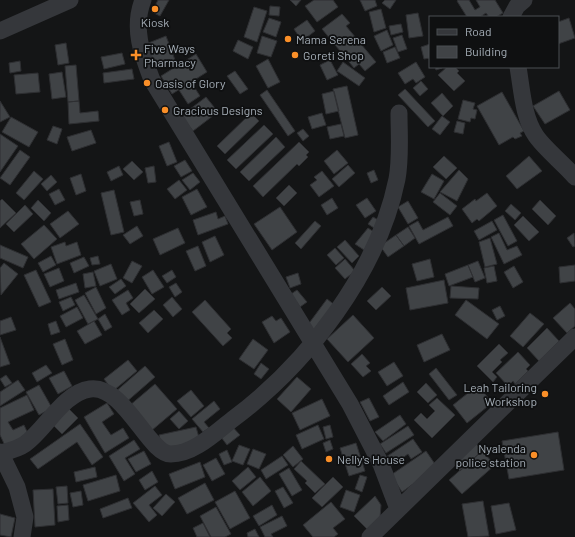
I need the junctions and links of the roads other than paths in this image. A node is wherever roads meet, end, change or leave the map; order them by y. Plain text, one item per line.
1 (70, 0) edge
2 (143, 0) edge
3 (524, 0) edge
4 (512, 16) edge
5 (0, 32) edge
6 (518, 68) edge
7 (399, 113) dead end
8 (575, 177) edge
9 (575, 338) edge
10 (313, 344) junction
11 (0, 452) edge
12 (398, 509) junction
13 (22, 537) edge
14 (370, 537) edge

1 - 5 street
2 - 10 street
3 - 4 street
6 - 8 street
7 - 10 street
9 - 12 street
10 - 11 street
10 - 12 street
11 - 13 street
12 - 14 street

